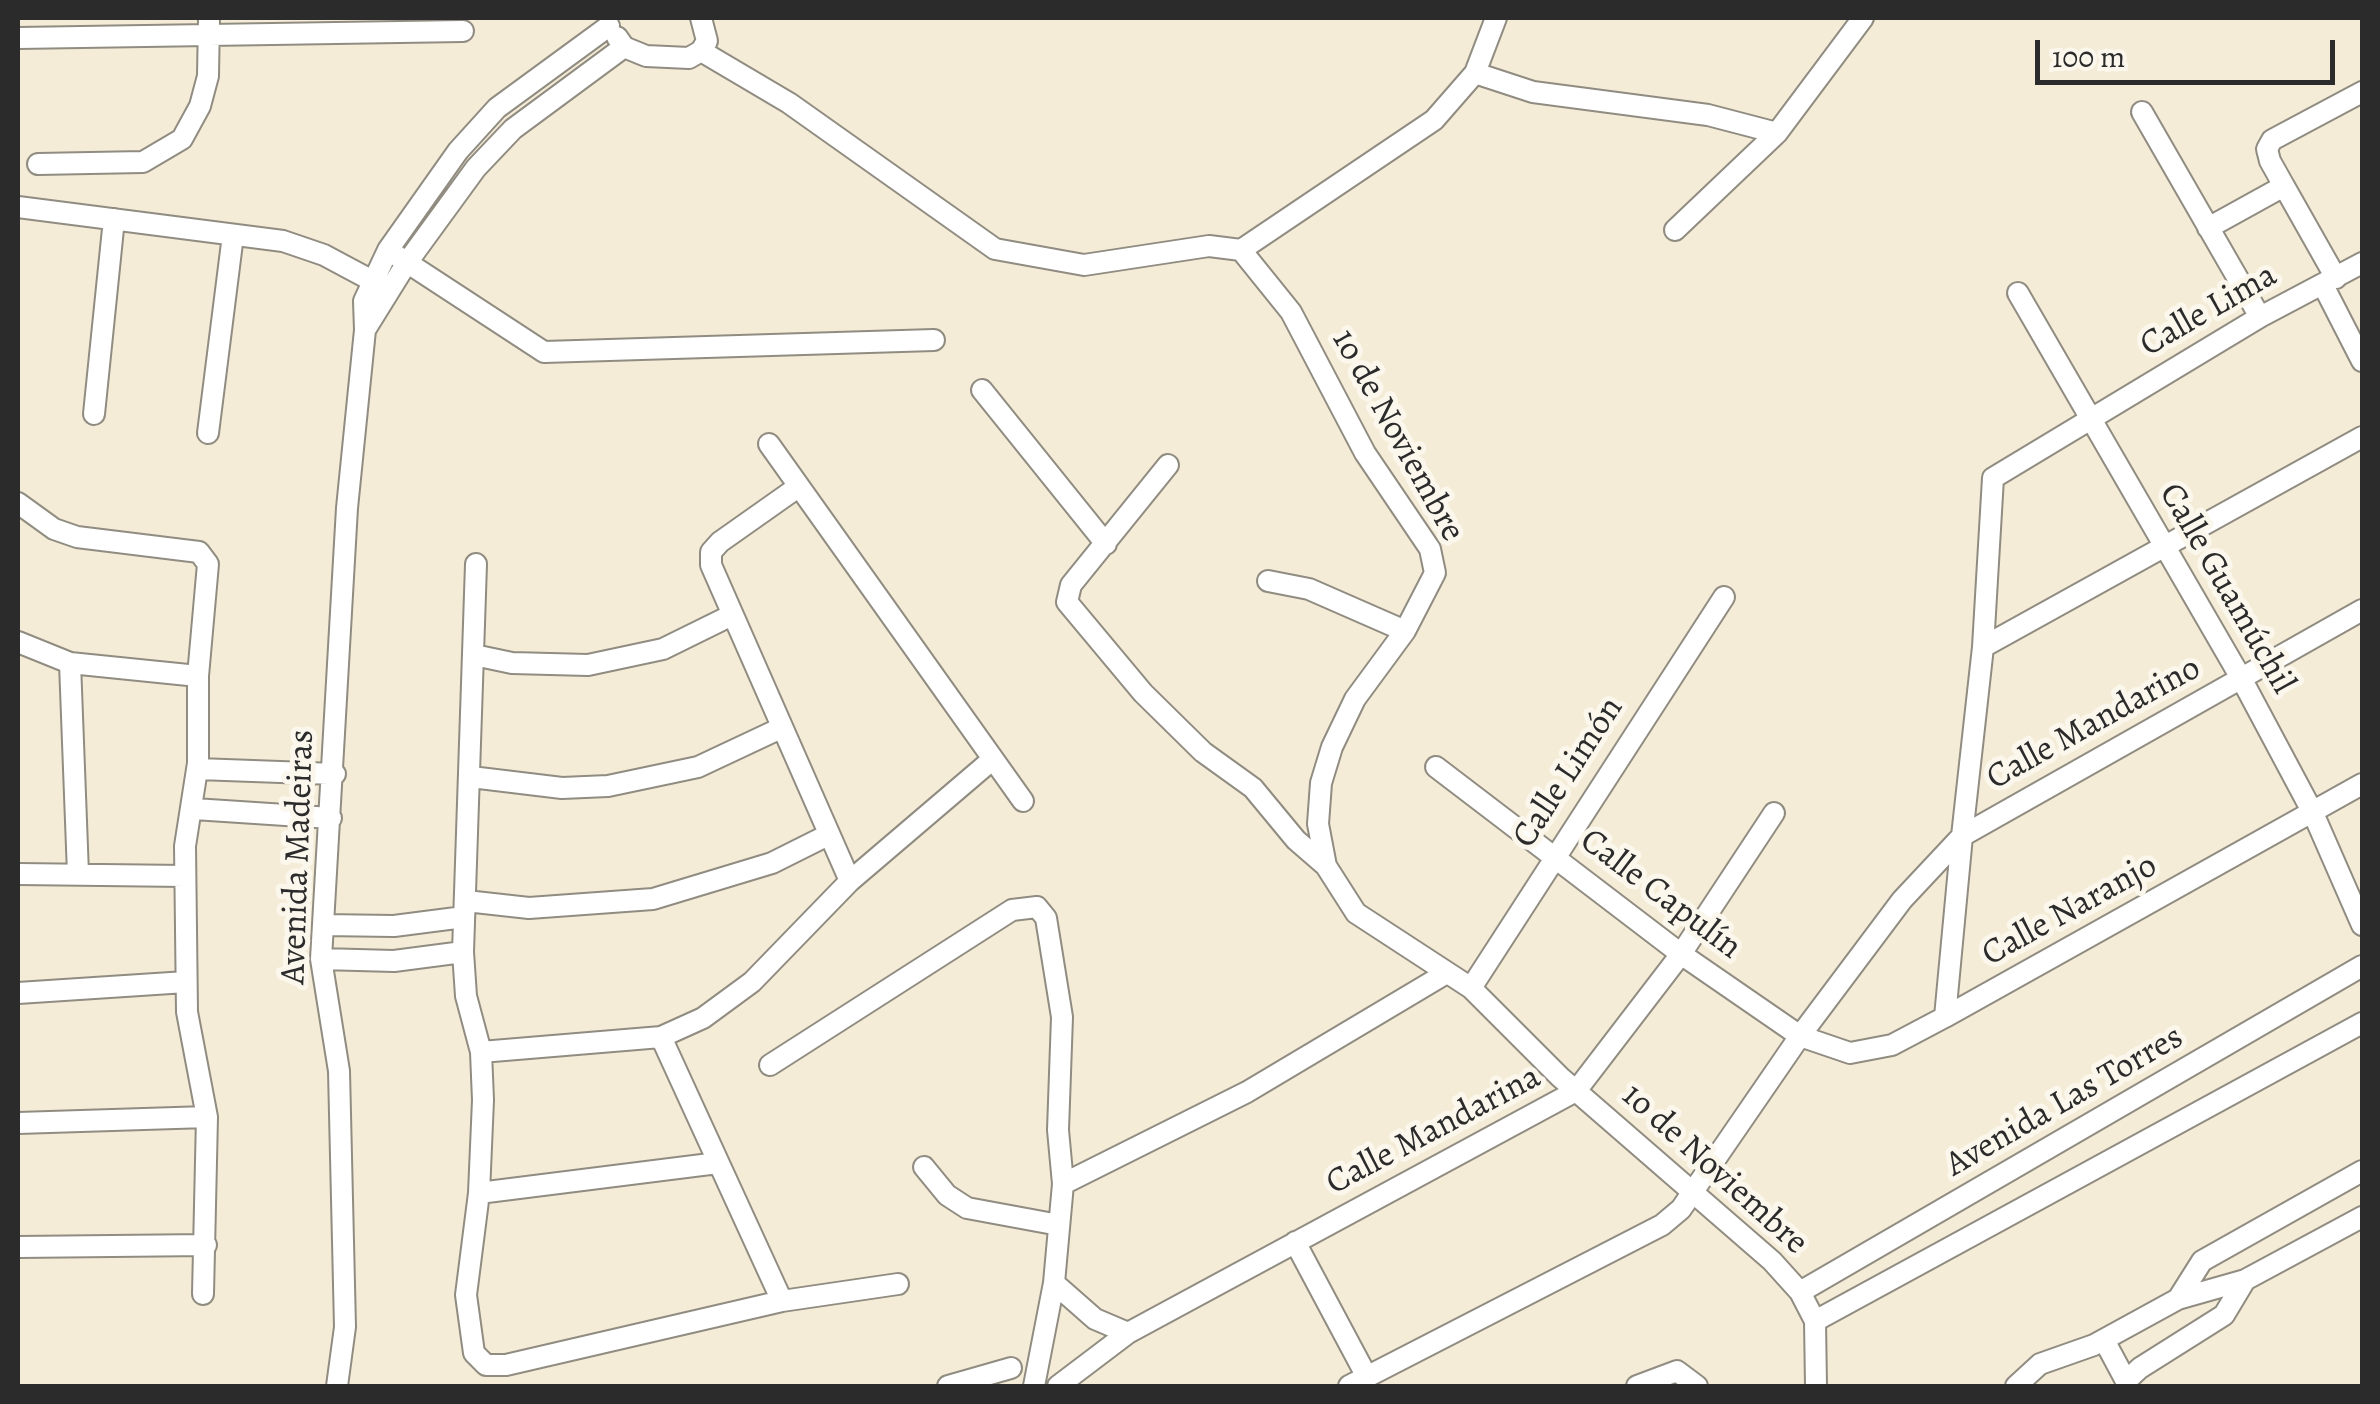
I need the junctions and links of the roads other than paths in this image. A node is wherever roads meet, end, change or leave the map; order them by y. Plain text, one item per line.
1 (706, 18) edge
2 (1496, 18) edge
3 (1862, 18) edge
4 (608, 22) edge
5 (210, 26) edge
6 (463, 31) dead end
7 (18, 38) edge
8 (624, 47) junction
9 (701, 51) junction
10 (1476, 74) junction
11 (2362, 92) edge
12 (497, 108) junction
13 (2142, 112) dead end
14 (513, 129) junction
15 (1777, 133) junction
16 (38, 164) dead end
17 (2284, 186) junction
18 (18, 207) edge
19 (114, 219) junction
20 (2208, 228) junction
21 (1674, 230) dead end
22 (233, 234) junction
23 (388, 250) junction
24 (1241, 250) junction
25 (2362, 263) edge
26 (406, 264) junction
27 (2329, 281) junction
28 (380, 285) junction
29 (2018, 292) dead end
30 (2260, 318) junction
31 (934, 340) dead end
32 (2362, 361) edge
33 (982, 390) dead end
34 (94, 414) dead end
35 (2090, 418) junction
36 (208, 434) dead end
37 (2362, 437) edge
38 (769, 444) dead end
39 (1168, 464) dead end
40 (798, 486) junction
41 (18, 503) edge
42 (1106, 544) junction
43 (2164, 546) junction
44 (476, 564) dead end
45 (1268, 581) dead end
46 (1724, 596) dead end
47 (2362, 610) edge
48 (732, 616) junction
49 (1406, 630) junction
50 (18, 642) edge
51 (1983, 647) junction
52 (474, 654) junction
53 (70, 663) junction
54 (198, 676) junction
55 (2241, 678) junction
56 (781, 728) junction
57 (993, 759) junction
58 (1436, 767) dead end
59 (198, 769) junction
60 (335, 774) junction
61 (470, 777) junction
62 (2362, 784) edge
63 (1024, 801) dead end
64 (194, 809) junction
65 (1774, 813) dead end
66 (2313, 813) junction
67 (331, 818) junction
68 (828, 835) junction
69 (1957, 841) junction
70 (1553, 855) junction
71 (1326, 866) junction
72 (18, 874) edge
73 (78, 874) junction
74 (185, 876) junction
75 (850, 881) junction
76 (465, 909) junction
77 (323, 924) junction
78 (2362, 924) edge
79 (463, 952) junction
80 (1681, 954) junction
81 (321, 959) junction
82 (2362, 966) edge
83 (1445, 974) junction
84 (186, 982) junction
85 (1471, 988) junction
86 (18, 993) edge
87 (1945, 1017) junction
88 (2362, 1023) edge
89 (1800, 1036) junction
90 (661, 1037) junction
91 (480, 1052) junction
92 (770, 1065) dead end
93 (1576, 1090) junction
94 (207, 1117) junction
95 (18, 1123) edge
96 (718, 1163) junction
97 (924, 1166) dead end
98 (2362, 1172) edge
99 (1999, 1178) junction
100 (1063, 1184) junction
101 (1696, 1192) junction
102 (479, 1193) junction
103 (2040, 1198) junction
104 (2362, 1217) edge
105 (1059, 1225) junction
106 (1295, 1242) junction
107 (206, 1245) junction
108 (18, 1248) edge
109 (2246, 1280) junction
110 (1054, 1283) junction
111 (898, 1284) dead end
112 (1800, 1292) junction
113 (203, 1294) dead end
114 (2178, 1299) junction
115 (782, 1301) junction
116 (1815, 1321) junction
117 (1128, 1333) junction
118 (2104, 1340) junction
119 (1011, 1368) dead end
120 (1358, 1382) edge
121 (2126, 1384) edge
122 (337, 1386) edge
123 (949, 1386) edge
124 (1034, 1386) edge
125 (1058, 1386) edge
126 (1637, 1386) edge
127 (1698, 1386) edge
128 (1816, 1386) edge
129 (2016, 1386) edge

1 - 9 street
2 - 10 street
3 - 15 street
4 - 8 street
4 - 12 street, Avenida Madeiras
5 - 6 street
5 - 7 street
5 - 16 street
8 - 9 street
8 - 14 street, Avenida Madeiras
9 - 24 street
10 - 15 street
10 - 24 street
11 - 17 street
12 - 14 street
12 - 23 street, Avenida Madeiras
13 - 20 street
14 - 26 street, Avenida Madeiras
15 - 21 street
17 - 20 street
17 - 27 street
18 - 19 street
19 - 22 street
19 - 34 street
20 - 30 street
22 - 28 street
22 - 36 street
23 - 26 street
23 - 28 street, Avenida Madeiras
24 - 49 street, 1o de Noviembre
25 - 27 street, Calle Lima
26 - 28 street, Avenida Madeiras
26 - 31 street
27 - 30 street, Calle Lima
27 - 32 street
28 - 60 street, Avenida Madeiras
29 - 35 street, Calle Guamúchil
30 - 35 street, Calle Lima
33 - 42 street
35 - 43 street, Calle Guamúchil
35 - 51 street, Calle Lima
37 - 43 street
38 - 40 street
39 - 42 street
40 - 48 street
40 - 57 street
41 - 54 street
42 - 71 street
43 - 51 street
43 - 55 street, Calle Guamúchil
44 - 52 street
45 - 49 street
46 - 70 street, Calle Limón
47 - 55 street, Calle Mandarino
48 - 52 street
48 - 56 street
49 - 71 street, 1o de Noviembre
50 - 53 street
51 - 69 street
52 - 61 street
53 - 54 street
53 - 73 street
54 - 59 street
55 - 66 street, Calle Guamúchil
55 - 69 street, Calle Mandarino
56 - 61 street
56 - 68 street
57 - 63 street
57 - 75 street
58 - 70 street, Calle Capulín
59 - 60 street
59 - 64 street
60 - 67 street, Avenida Madeiras
61 - 76 street
62 - 66 street, Calle Naranjo
64 - 67 street
64 - 74 street
65 - 80 street, Calle Mandarina
66 - 78 street, Calle Guamúchil
66 - 87 street, Calle Naranjo
67 - 77 street, Avenida Madeiras
68 - 75 street
68 - 76 street
69 - 87 street
69 - 89 street
70 - 80 street, Calle Capulín
70 - 85 street, Calle Limón
71 - 83 street, 1o de Noviembre
72 - 73 street
73 - 74 street
74 - 84 street
75 - 90 street
76 - 77 street
76 - 79 street
77 - 81 street, Avenida Madeiras
79 - 81 street
79 - 91 street
80 - 89 street, Calle Capulín
80 - 93 street, Calle Mandarina
81 - 122 street, Avenida Madeiras
82 - 99 street, Avenida Las Torres
83 - 85 street, 1o de Noviembre
83 - 100 street
84 - 86 street
84 - 94 street
85 - 93 street, 1o de Noviembre
87 - 89 street, Calle Naranjo
88 - 103 street, Avenida Las Torres
89 - 101 street
90 - 91 street
90 - 96 street
91 - 102 street
92 - 100 street
93 - 101 street, 1o de Noviembre
93 - 106 street, Calle Mandarina
94 - 95 street
94 - 107 street
96 - 102 street
96 - 115 street
97 - 105 street
98 - 114 street
99 - 103 street
99 - 112 street, Avenida Las Torres
100 - 105 street
101 - 112 street, 1o de Noviembre
101 - 120 street
102 - 115 street
103 - 116 street, Avenida Las Torres
104 - 109 street
105 - 110 street
106 - 117 street, Calle Mandarina
106 - 120 street
107 - 108 street
107 - 113 street
109 - 114 street
109 - 121 street
110 - 117 street
110 - 124 street
111 - 115 street
112 - 116 street, 1o de Noviembre
114 - 118 street
116 - 128 street, 1o de Noviembre
117 - 125 street, Calle Mandarina
118 - 121 street
118 - 129 street
119 - 123 street
126 - 127 street

